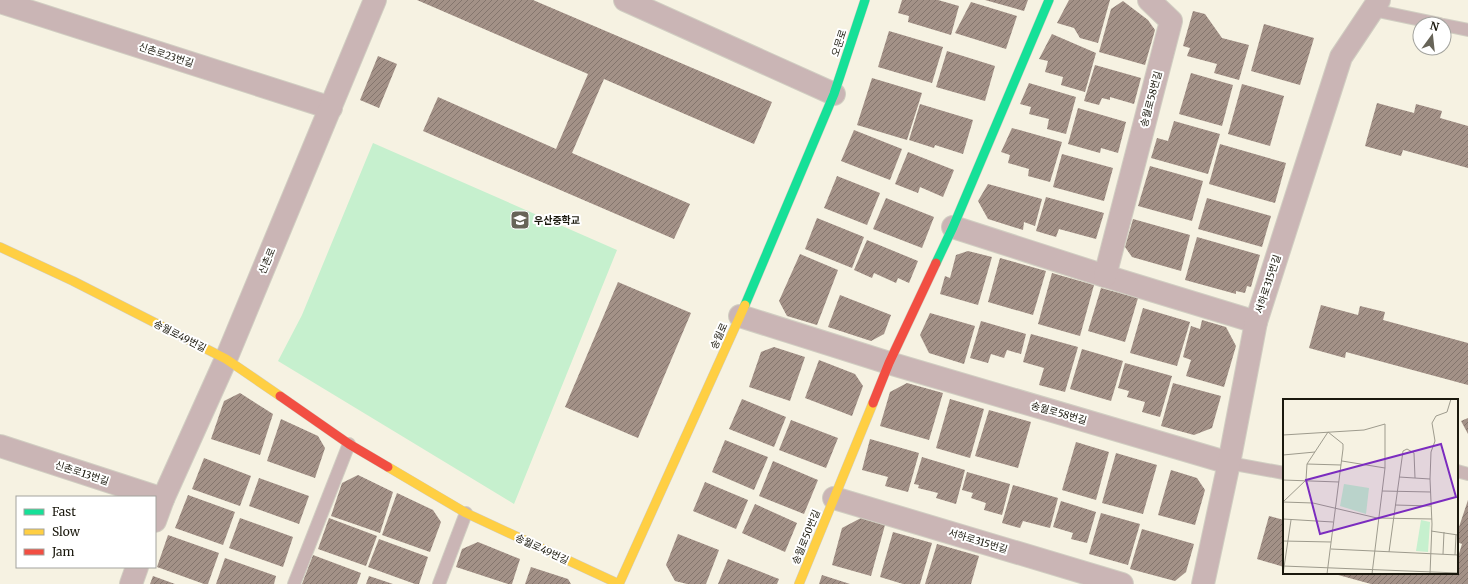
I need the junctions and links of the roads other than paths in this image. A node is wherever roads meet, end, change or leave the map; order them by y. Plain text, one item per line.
1 (375, 0) edge
2 (625, 0) edge
3 (865, 0) edge
4 (1049, 0) edge
5 (1149, 0) edge
6 (1, 1) edge
7 (1376, 5) edge
8 (1413, 16) edge
9 (1452, 27) edge
10 (1468, 30) edge
11 (834, 94) junction
12 (331, 108) junction
13 (953, 227) junction
14 (0, 247) edge
15 (1105, 276) junction
16 (740, 316) junction
17 (1256, 322) junction
18 (226, 359) junction
19 (889, 363) junction
20 (349, 444) junction
21 (0, 446) edge
22 (1229, 463) junction
23 (1458, 471) edge
24 (1283, 473) edge
25 (1468, 474) edge
26 (154, 496) edge
27 (156, 497) edge
28 (834, 498) junction
29 (163, 499) junction
30 (466, 513) junction
31 (156, 518) edge
32 (137, 568) edge
33 (131, 584) edge
34 (294, 584) edge
35 (439, 584) edge
36 (619, 584) edge
37 (799, 584) edge
38 (1122, 584) edge
39 (1203, 584) edge

1 - 12 street, 신촌로
2 - 11 street
3 - 11 street, 오문로
4 - 13 street
5 - 15 street, 송월로58번길
6 - 12 street, 신촌로23번길
7 - 8 lane
7 - 17 street, 서하로315번길
9 - 10 lane
11 - 16 street, 송월로
12 - 18 street, 신촌로
13 - 15 street
13 - 19 street
14 - 18 street, 송월로49번길
15 - 17 street
16 - 19 street, 송월로58번길
16 - 36 street, 송월로
17 - 22 street, 서하로315번길
18 - 20 street, 송월로49번길
18 - 29 street, 신촌로
19 - 22 street, 송월로58번길
19 - 28 street
20 - 30 street, 송월로49번길
20 - 34 lane
21 - 26 street, 신촌로13번길
22 - 24 lane
22 - 39 street, 서하로315번길
23 - 25 lane
27 - 29 street, 신촌로13번길
28 - 37 street, 송월로50번길
28 - 38 street, 서하로315번길
29 - 31 street, 신촌로
30 - 35 lane
30 - 36 street, 송월로49번길
32 - 33 street

